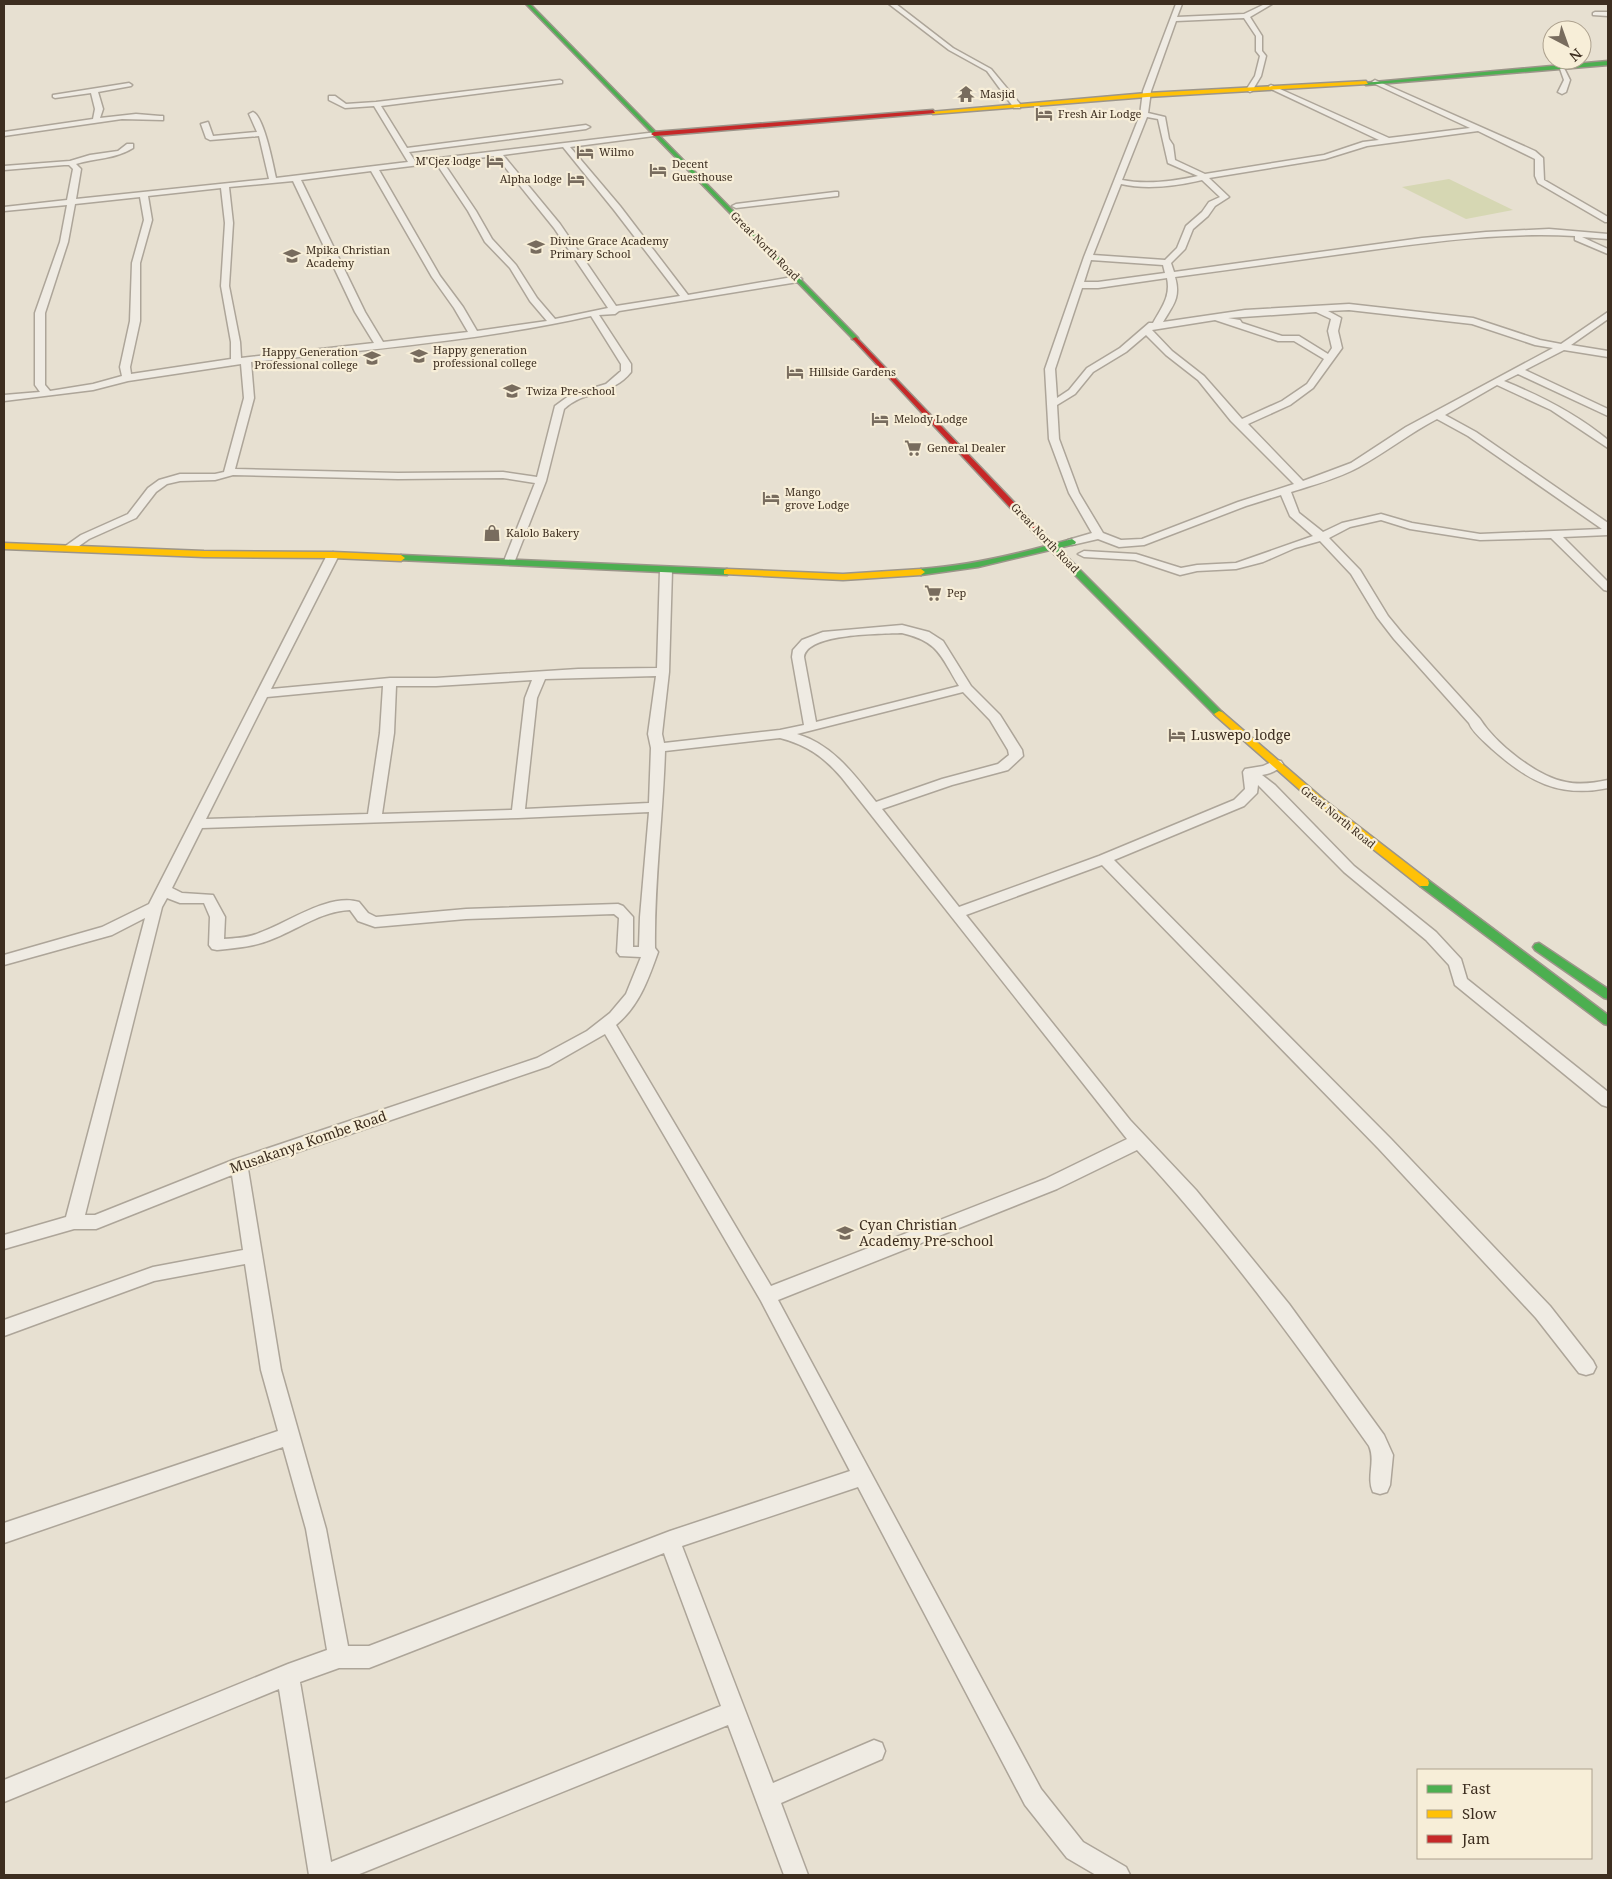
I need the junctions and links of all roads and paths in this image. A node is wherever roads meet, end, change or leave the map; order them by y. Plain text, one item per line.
1 (528, 4) edge
2 (540, 4) edge
3 (892, 4) edge
4 (1179, 4) edge
5 (1269, 4) edge
6 (1595, 14) dead end
7 (1608, 14) edge
8 (1246, 16) junction
9 (1174, 19) junction
10 (1608, 63) edge
11 (1592, 64) edge
12 (1542, 69) edge
13 (1562, 70) edge
14 (560, 82) dead end
15 (1375, 82) junction
16 (129, 85) dead end
17 (1271, 87) junction
18 (1250, 90) junction
19 (94, 91) junction
20 (1562, 92) dead end
21 (1147, 95) junction
22 (56, 96) dead end
23 (332, 98) dead end
24 (376, 104) junction
25 (1017, 106) junction
26 (253, 114) dead end
27 (1144, 115) junction
28 (160, 118) dead end
29 (96, 121) junction
30 (205, 124) dead end
31 (586, 127) dead end
32 (1481, 129) junction
33 (666, 133) junction
34 (4, 134) edge
35 (262, 134) junction
36 (654, 134) junction
37 (1388, 141) junction
38 (130, 146) dead end
39 (566, 146) junction
40 (405, 150) junction
41 (500, 155) junction
42 (438, 162) junction
43 (71, 163) junction
44 (413, 164) junction
45 (4, 168) edge
46 (374, 169) junction
47 (1202, 177) junction
48 (296, 178) junction
49 (273, 181) junction
50 (1117, 181) junction
51 (225, 186) junction
52 (144, 194) junction
53 (835, 194) dead end
54 (71, 203) junction
55 (736, 206) junction
56 (4, 208) edge
57 (1608, 220) edge
58 (1568, 233) junction
59 (1608, 236) edge
60 (1608, 252) edge
61 (1088, 256) junction
62 (1167, 263) junction
63 (1169, 275) junction
64 (798, 279) junction
65 (1079, 285) junction
66 (686, 298) junction
67 (1319, 310) junction
68 (615, 311) junction
69 (593, 313) junction
70 (1608, 315) edge
71 (1198, 320) junction
72 (553, 322) junction
73 (1151, 328) junction
74 (474, 334) junction
75 (380, 345) junction
76 (1562, 347) junction
77 (1608, 354) edge
78 (1330, 359) junction
79 (241, 361) junction
80 (1518, 370) junction
81 (127, 378) junction
82 (1496, 381) junction
83 (47, 394) junction
84 (4, 398) edge
85 (1053, 402) junction
86 (1608, 412) edge
87 (1437, 415) junction
88 (1242, 423) junction
89 (1608, 445) edge
90 (986, 460) dead end
91 (232, 472) junction
92 (541, 481) junction
93 (1302, 486) junction
94 (1285, 491) junction
95 (1608, 528) edge
96 (1608, 532) edge
97 (1099, 535) junction
98 (1556, 536) junction
99 (1068, 538) junction
100 (1322, 538) junction
101 (4, 546) edge
102 (1053, 546) junction
103 (68, 550) junction
104 (333, 554) junction
105 (1084, 554) junction
106 (510, 561) junction
107 (1097, 568) dead end
108 (666, 570) junction
109 (1608, 588) edge
110 (663, 672) junction
111 (540, 676) junction
112 (390, 682) junction
113 (966, 688) junction
114 (262, 694) junction
115 (811, 726) junction
116 (780, 734) junction
117 (658, 748) junction
118 (1276, 764) junction
119 (1250, 772) junction
120 (1608, 784) edge
121 (656, 807) junction
122 (872, 808) junction
123 (518, 814) junction
124 (374, 819) junction
125 (197, 824) junction
126 (1104, 860) junction
127 (163, 890) junction
128 (155, 907) junction
129 (957, 914) junction
130 (1527, 939) dead end
131 (650, 952) junction
132 (4, 960) edge
133 (1608, 995) edge
134 (1608, 1021) edge
135 (606, 1024) junction
136 (1608, 1101) edge
137 (1139, 1142) junction
138 (240, 1165) junction
139 (74, 1222) junction
140 (4, 1242) edge
141 (254, 1256) junction
142 (767, 1296) junction
143 (4, 1328) edge
144 (1586, 1367) dead end
145 (290, 1436) junction
146 (863, 1476) junction
147 (1380, 1484) dead end
148 (4, 1533) edge
149 (670, 1541) junction
150 (339, 1657) junction
151 (288, 1675) junction
152 (733, 1712) junction
153 (874, 1752) dead end
154 (4, 1791) edge
155 (766, 1798) junction
156 (321, 1875) edge
157 (328, 1875) edge
158 (796, 1875) edge
159 (1118, 1875) edge

1 - 36 main road, Great North Road
2 - 33 main road, Great North Road
3 - 25 street
4 - 9 street
5 - 8 street
6 - 7 street
8 - 9 street
8 - 18 street
9 - 21 street
10 - 11 main road
12 - 15 main road
13 - 20 street
14 - 24 street
15 - 17 main road
15 - 32 street
16 - 19 street
17 - 18 main road
17 - 37 street
18 - 21 main road
19 - 22 street
19 - 29 street
21 - 25 main road
21 - 27 street
23 - 24 street
24 - 40 street
25 - 33 main road
26 - 35 street
27 - 47 street
27 - 50 street
28 - 29 street
29 - 34 street
30 - 35 street
31 - 40 street
32 - 37 street
32 - 57 street
33 - 36 main road
33 - 55 main road, Great North Road
35 - 49 street
36 - 39 street
36 - 64 main road, Great North Road
37 - 47 street
38 - 43 street
39 - 41 street
39 - 66 street
40 - 44 street
41 - 42 street
41 - 68 street
42 - 44 street
42 - 72 street
43 - 45 street
43 - 54 street
44 - 46 street
46 - 48 street
46 - 74 street
47 - 50 street
47 - 62 street
48 - 49 street
48 - 75 street
49 - 51 street
50 - 61 street
51 - 52 street
51 - 79 street
52 - 54 street
52 - 81 street
53 - 55 street
54 - 56 street
54 - 83 street
55 - 90 main road, Great North Road
58 - 59 street
58 - 60 street
58 - 63 street
61 - 62 street
61 - 65 street
62 - 63 street
63 - 65 street
63 - 73 street
64 - 66 street
64 - 102 main road, Great North Road
65 - 85 street
66 - 68 street
67 - 71 street
67 - 76 street
67 - 78 street
68 - 69 street
69 - 72 street
69 - 92 street
70 - 76 street
71 - 73 street
71 - 78 street
72 - 74 street
73 - 85 street
73 - 88 street
74 - 75 street
75 - 79 street
76 - 77 street
76 - 80 street
78 - 88 street
79 - 81 street
79 - 91 street
80 - 82 street
80 - 86 street
81 - 83 street
82 - 87 street
82 - 89 street
83 - 84 street
85 - 97 street
87 - 93 street
87 - 95 street
88 - 93 street
91 - 92 street
91 - 103 street
92 - 106 street
93 - 94 street
94 - 97 street
94 - 100 street
96 - 98 street
97 - 99 street
98 - 100 street
98 - 109 street
99 - 102 main road
99 - 105 main road, Great North Road
100 - 105 street
100 - 120 street
101 - 103 main road
102 - 108 main road
102 - 118 main road, Great North Road
103 - 104 main road
104 - 106 main road
104 - 114 street
105 - 107 main road, Great North Road
106 - 108 main road
108 - 110 street
110 - 111 street
110 - 117 street
111 - 112 street
111 - 123 street
112 - 114 street
112 - 124 street
113 - 115 street
113 - 115 street
113 - 122 street
114 - 125 street
115 - 116 street
116 - 117 street
116 - 122 street
117 - 121 street
118 - 119 street
118 - 134 main road, Great North Road
119 - 126 street
119 - 136 street
121 - 123 street
121 - 131 street
122 - 129 street
123 - 124 street
124 - 125 street
125 - 127 street
126 - 129 street
126 - 144 street
127 - 128 street
127 - 131 street
128 - 132 street
128 - 139 street
129 - 137 street
130 - 133 main road
131 - 135 street, Musakanya Kombe Road
135 - 138 street, Musakanya Kombe Road
135 - 142 street
137 - 142 street
137 - 147 street
138 - 139 street, Musakanya Kombe Road
138 - 141 street
139 - 140 street, Musakanya Kombe Road
141 - 143 street
141 - 145 street
142 - 146 street
145 - 148 street
145 - 150 street
146 - 149 street
146 - 159 street
149 - 150 street
149 - 152 street
150 - 151 street
151 - 154 street
151 - 156 street
152 - 155 street
152 - 157 street
153 - 155 street
155 - 158 street

